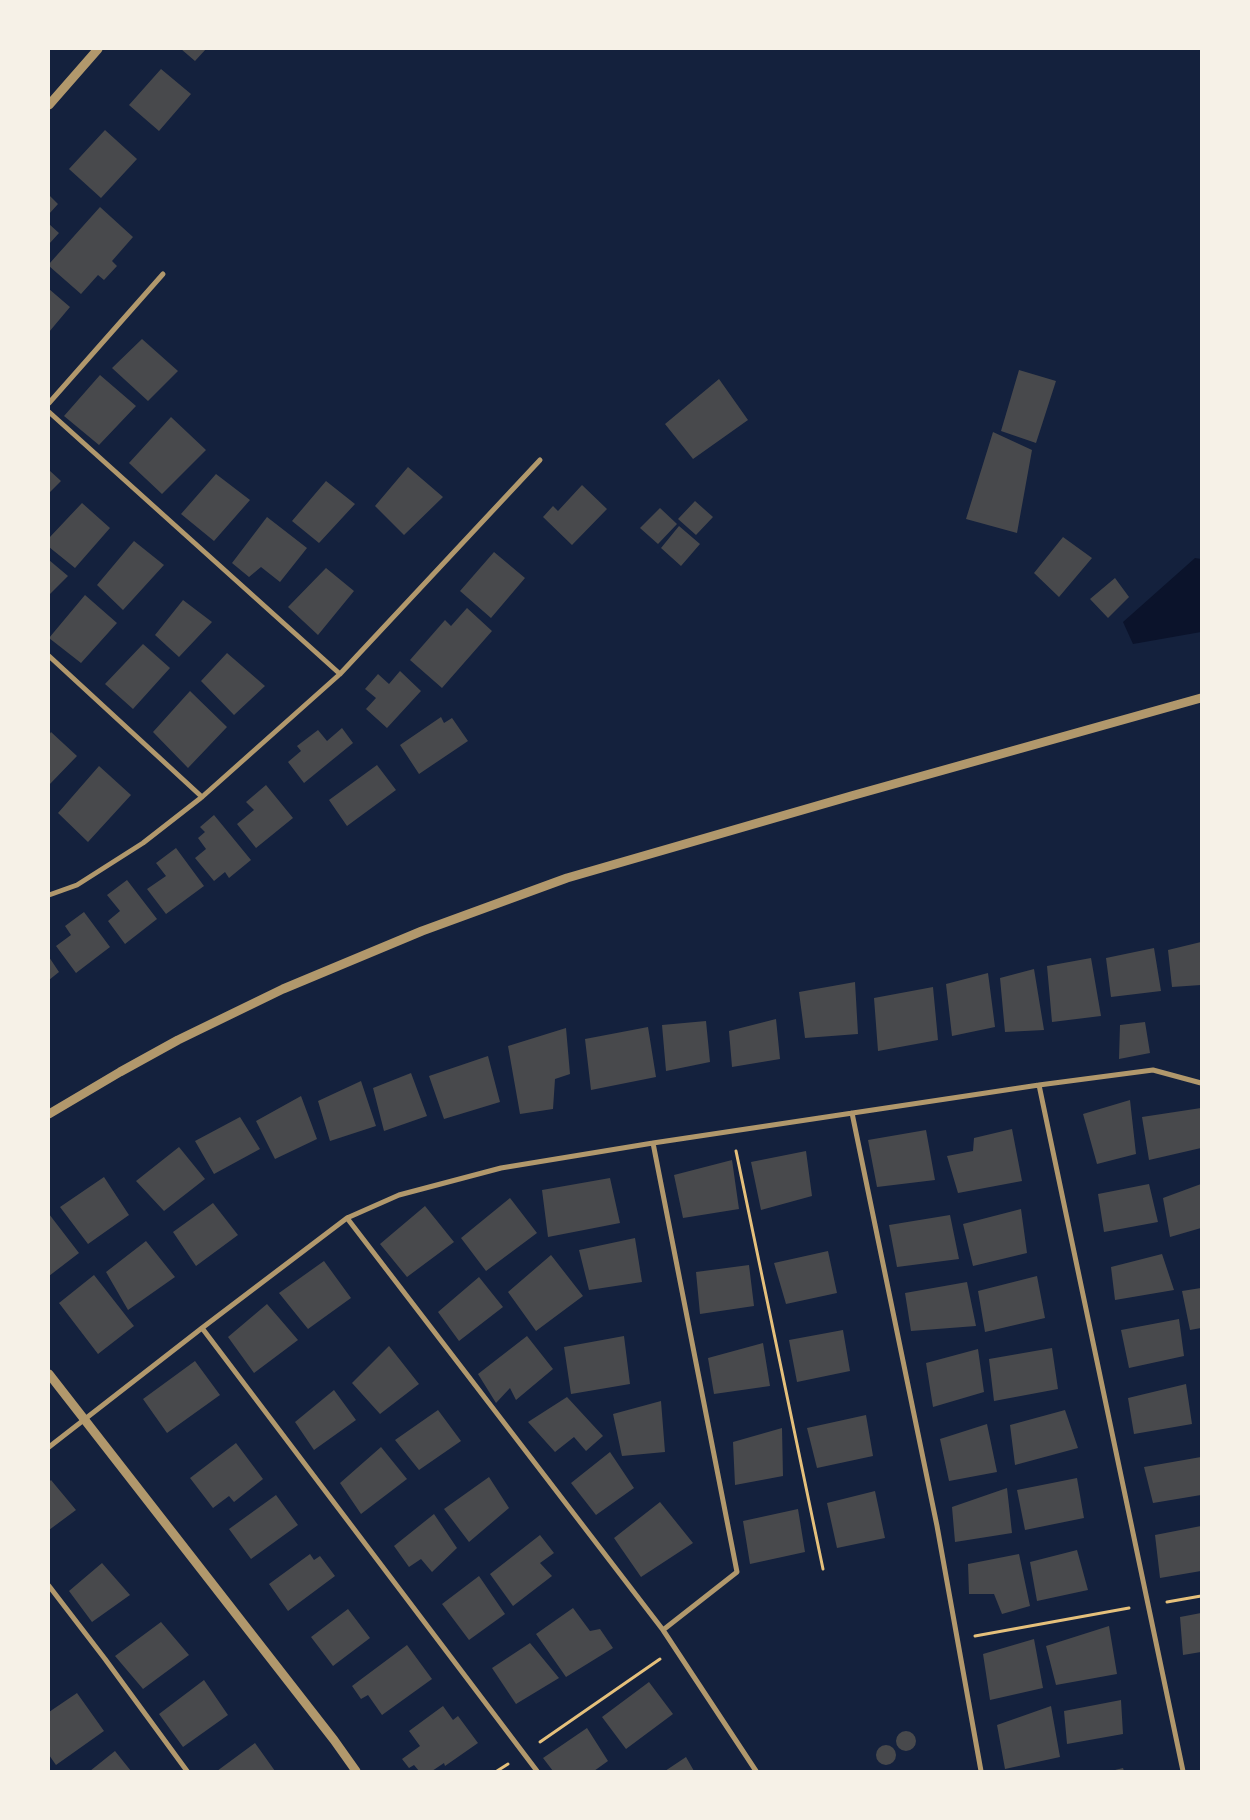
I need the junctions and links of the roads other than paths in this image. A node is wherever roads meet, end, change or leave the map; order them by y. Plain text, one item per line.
1 (98, 49) edge
2 (49, 104) edge
3 (163, 274) dead end
4 (49, 403) edge
5 (49, 412) edge
6 (540, 460) dead end
7 (49, 656) edge
8 (340, 674) junction
9 (1201, 698) edge
10 (202, 797) junction
11 (49, 895) edge
12 (1201, 1083) edge
13 (1039, 1085) junction
14 (852, 1113) junction
15 (49, 1114) edge
16 (653, 1143) junction
17 (347, 1218) junction
18 (202, 1328) junction
19 (49, 1374) edge
20 (84, 1419) junction
21 (49, 1447) edge
22 (49, 1586) edge
23 (663, 1630) junction
24 (187, 1771) edge
25 (356, 1771) edge
26 (537, 1771) edge
27 (756, 1771) edge
28 (980, 1771) edge
29 (1183, 1771) edge

1 - 2 street
3 - 4 street
5 - 8 street
6 - 8 street
7 - 10 street
8 - 10 street
9 - 15 street
10 - 11 street
12 - 13 street
13 - 14 street
13 - 29 street
14 - 16 street
14 - 28 street
16 - 17 street
16 - 23 street
17 - 18 street
17 - 23 street
18 - 20 street
18 - 26 street
19 - 20 street
20 - 21 street
20 - 25 street
22 - 24 street
23 - 27 street

